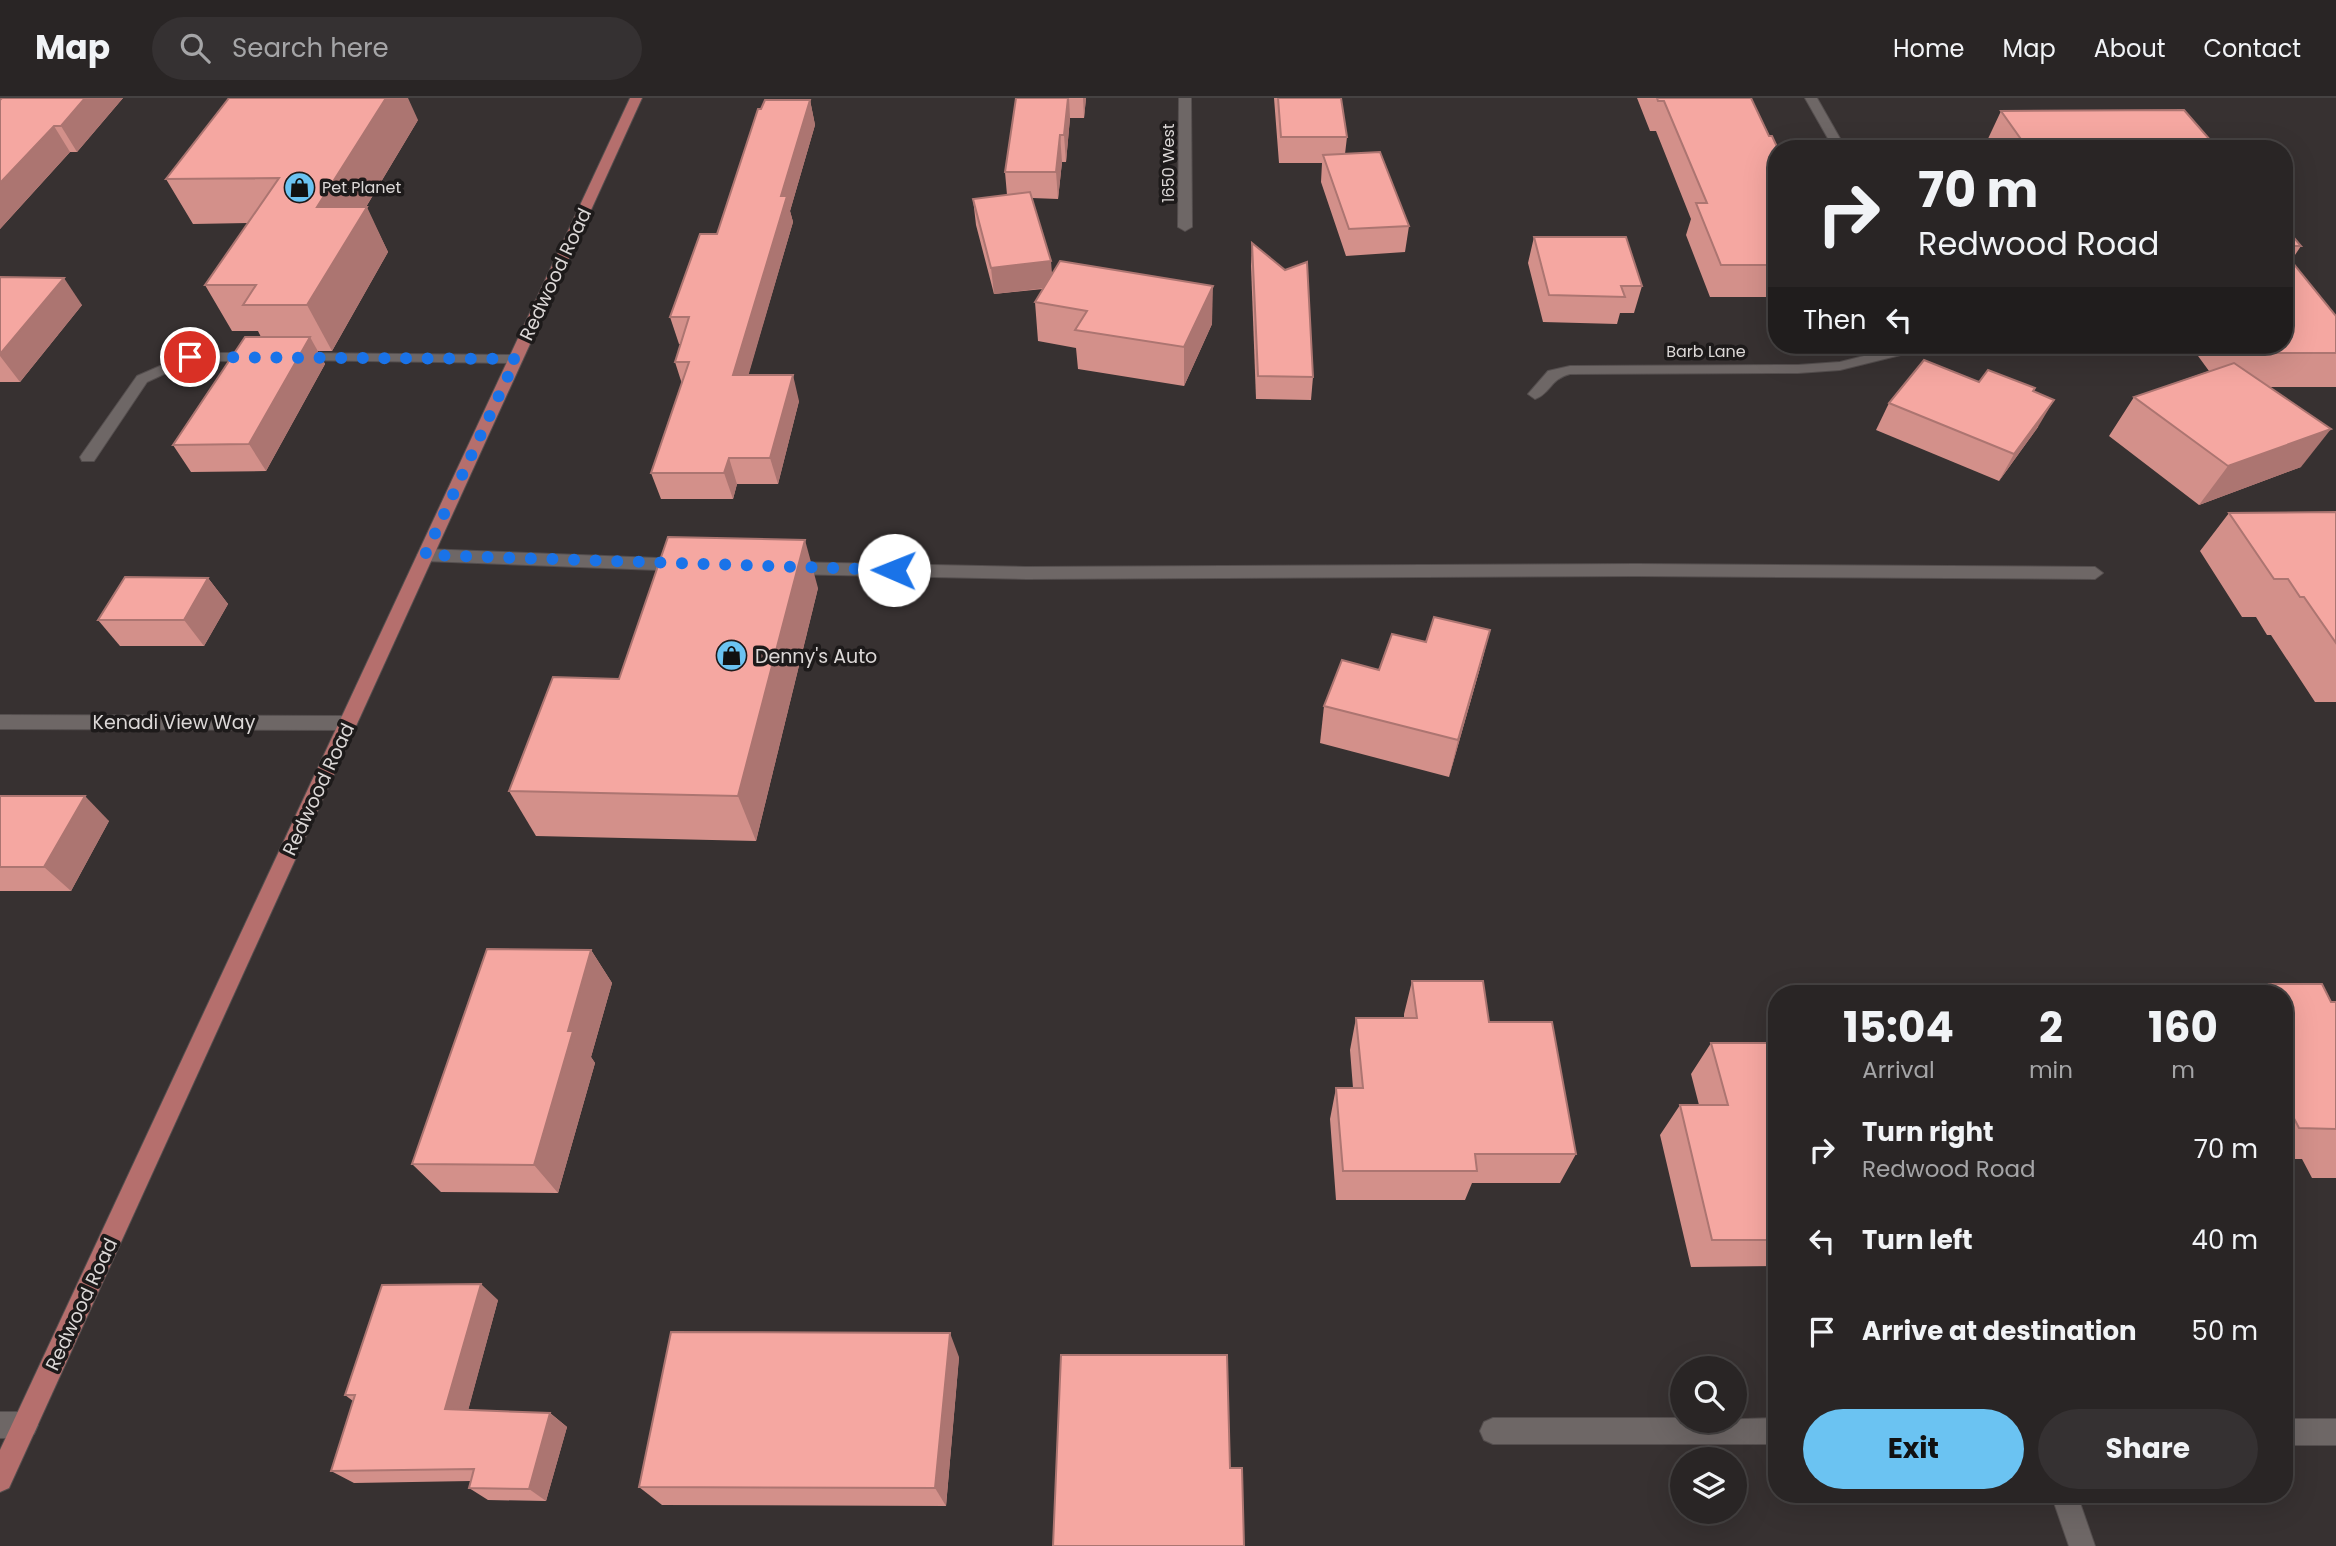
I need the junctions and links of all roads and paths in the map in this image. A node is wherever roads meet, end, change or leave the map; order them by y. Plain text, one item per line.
1 (636, 98) edge
2 (1185, 98) edge
3 (1811, 98) edge
4 (1835, 140) edge
5 (1185, 228) dead end
6 (1888, 354) edge
7 (516, 359) junction
8 (1535, 394) dead end
9 (88, 457) dead end
10 (425, 555) junction
11 (696, 565) edge
12 (765, 567) edge
13 (2095, 573) dead end
14 (0, 722) edge
15 (348, 723) junction
16 (12, 1426) edge
17 (1493, 1431) dead end
18 (1768, 1431) edge
19 (2293, 1432) edge
20 (2336, 1433) edge
21 (0, 1479) edge
22 (2067, 1503) edge
23 (2082, 1546) edge

1 - 7 main road, Redwood Road
2 - 5 street, 1650 West
3 - 4 street
6 - 8 street, Barb Lane
7 - 9 street
7 - 10 main road, Redwood Road
10 - 11 lane
10 - 15 main road, Redwood Road
12 - 13 lane
14 - 15 street, Kenadi View Way
15 - 16 main road, Redwood Road
16 - 21 main road, Redwood Road
17 - 18 street
19 - 20 street
22 - 23 street

